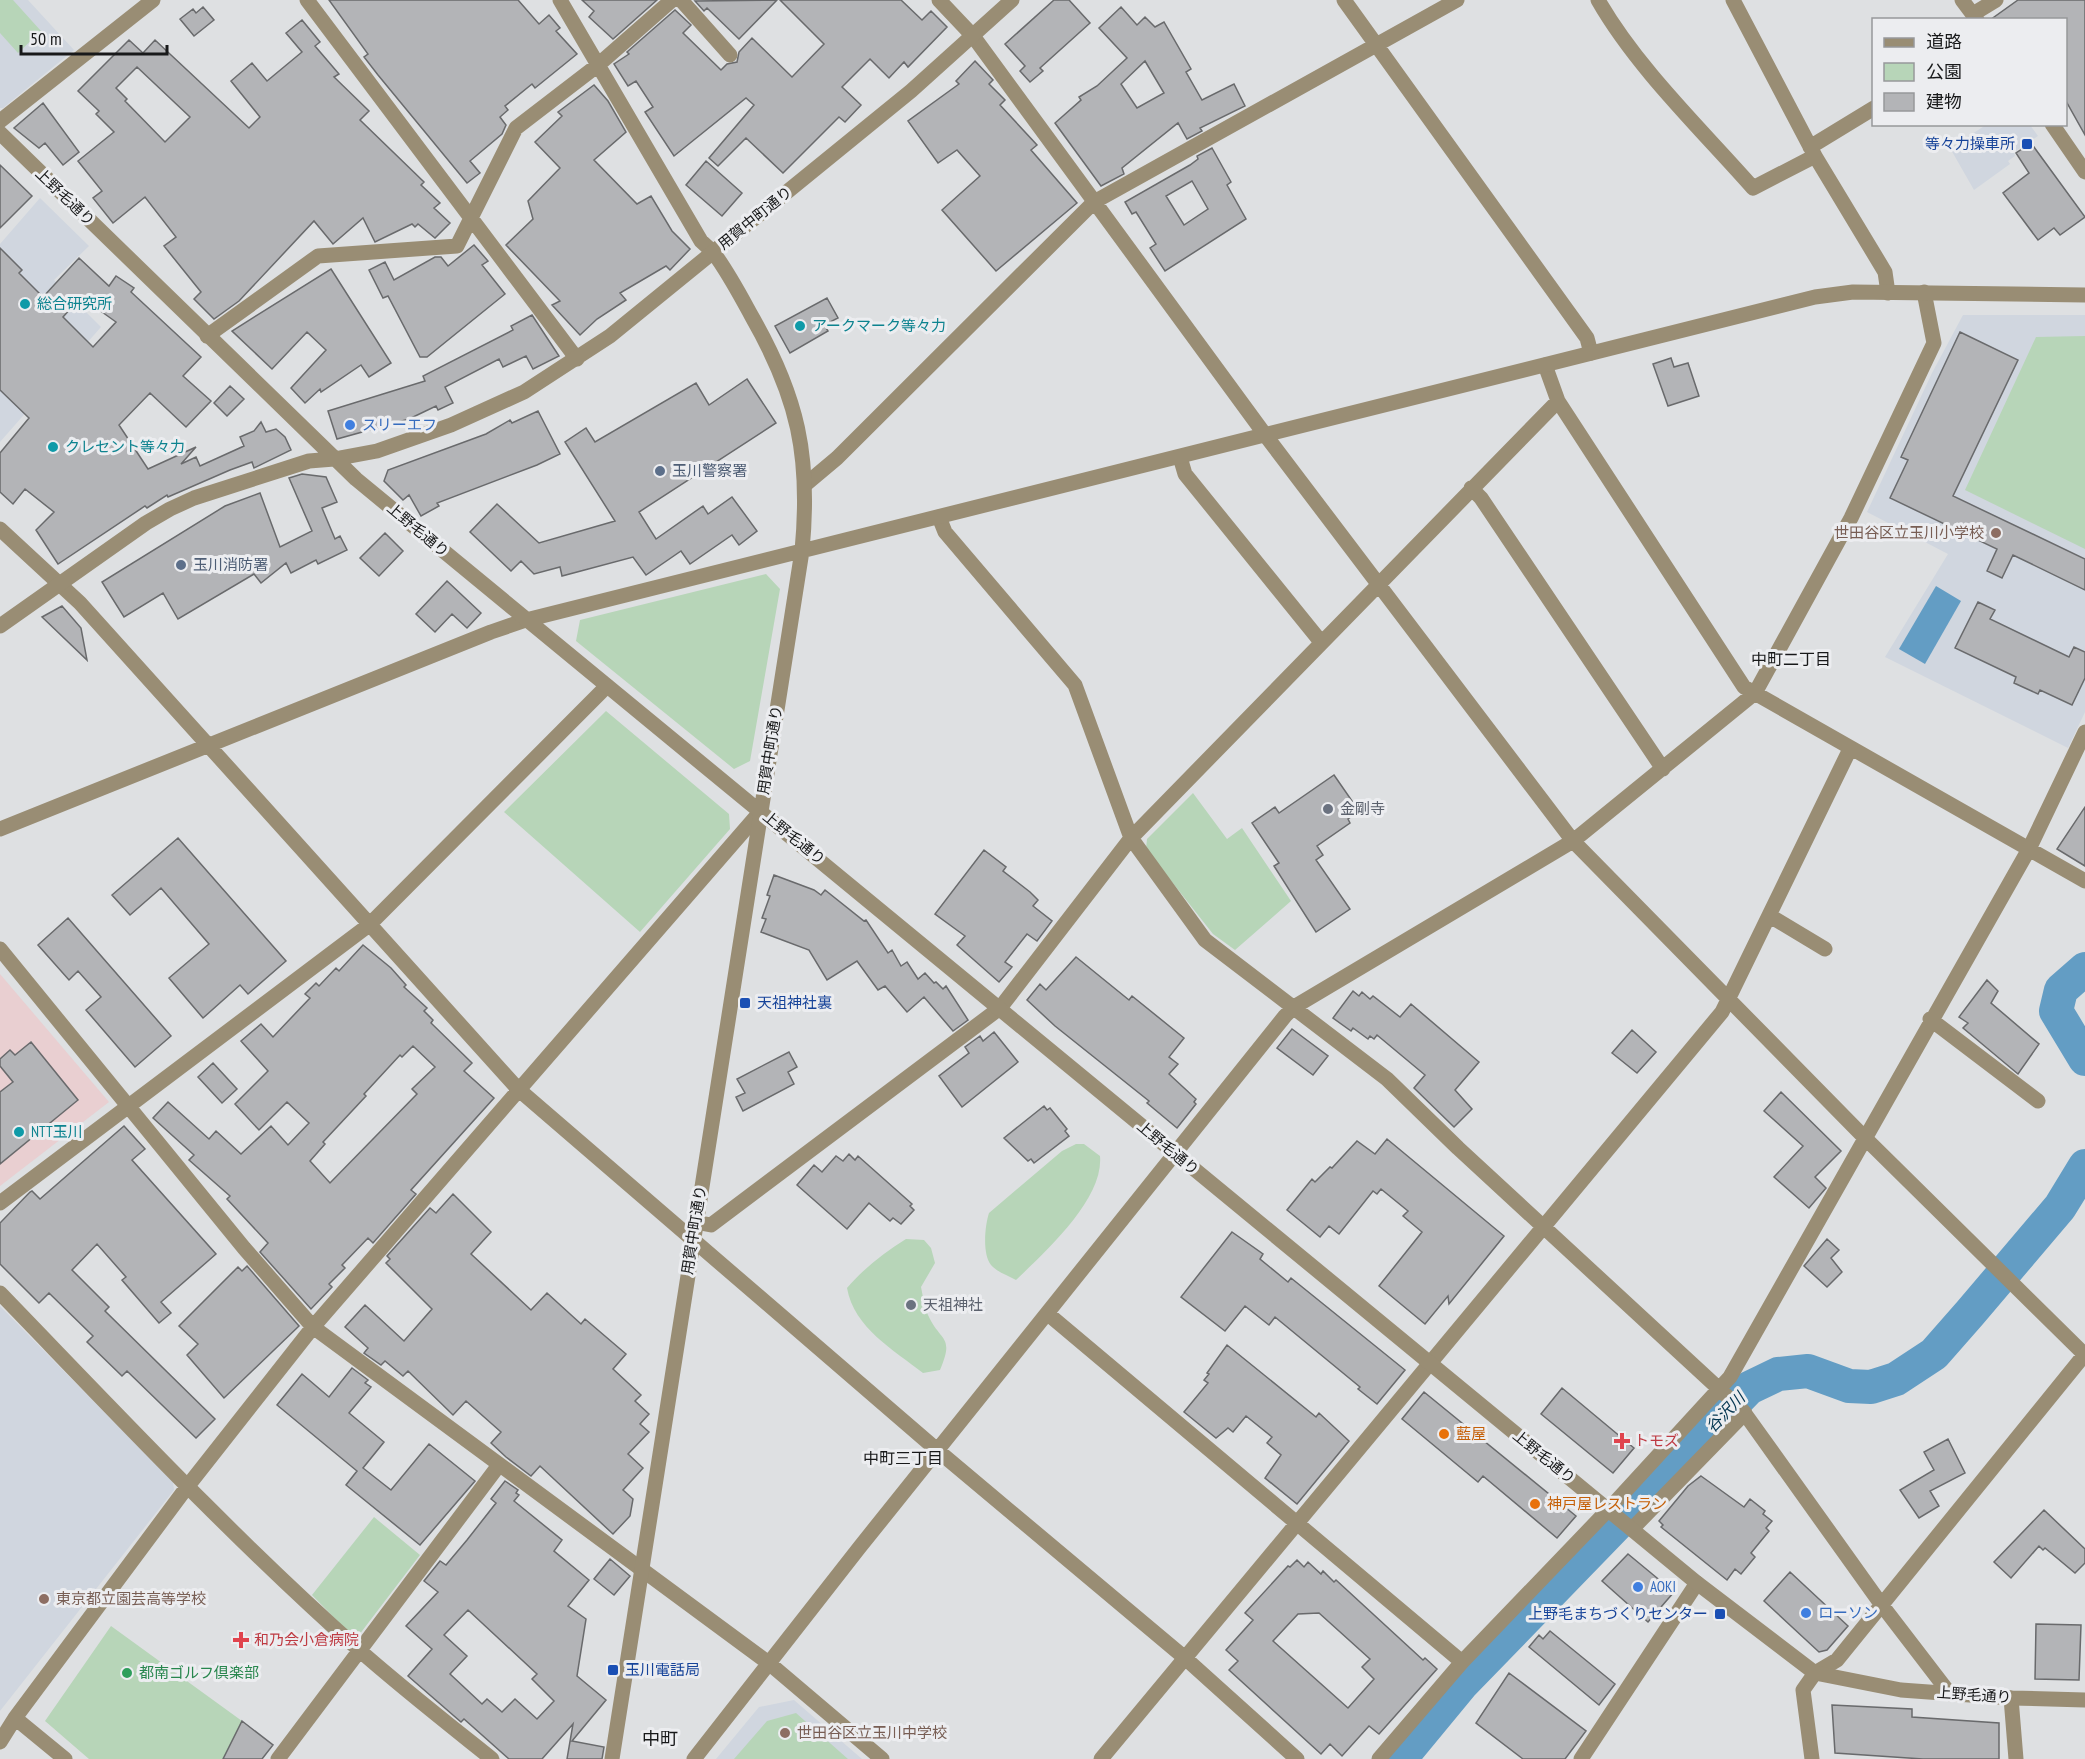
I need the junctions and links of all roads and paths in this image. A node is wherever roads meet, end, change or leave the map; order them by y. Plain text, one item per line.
1 (153, 0) edge
2 (307, 0) edge
3 (560, 0) edge
4 (672, 0) edge
5 (681, 0) edge
6 (939, 0) edge
7 (1012, 0) edge
8 (1344, 0) edge
9 (1457, 0) edge
10 (1598, 0) edge
11 (1733, 0) edge
12 (1962, 0) edge
13 (1996, 0) edge
14 (1975, 17) edge
15 (973, 36) junction
16 (1377, 45) junction
17 (730, 55) dead end
18 (598, 65) junction
19 (1872, 109) edge
20 (0, 121) edge
21 (2053, 126) edge
22 (0, 133) edge
23 (1813, 151) junction
24 (2085, 172) edge
25 (1094, 202) junction
26 (473, 218) junction
27 (713, 252) junction
28 (1924, 292) junction
29 (1888, 293) junction
30 (2085, 296) edge
31 (207, 336) junction
32 (1591, 353) junction
33 (577, 359) junction
34 (1545, 365) junction
35 (1558, 401) junction
36 (1266, 435) junction
37 (1180, 457) junction
38 (334, 459) junction
39 (806, 484) junction
40 (1471, 488) junction
41 (939, 517) junction
42 (0, 529) edge
43 (802, 551) junction
44 (1378, 584) junction
45 (61, 585) junction
46 (526, 620) junction
47 (0, 626) edge
48 (1321, 642) junction
49 (607, 686) junction
50 (1755, 693) junction
51 (2085, 732) edge
52 (208, 745) junction
53 (1850, 749) junction
54 (1663, 769) junction
55 (761, 811) junction
56 (0, 829) edge
57 (1131, 838) junction
58 (1573, 841) junction
59 (2029, 849) junction
60 (2084, 880) edge
61 (1770, 916) junction
62 (369, 925) junction
63 (0, 949) edge
64 (1825, 949) dead end
65 (1730, 1000) junction
66 (1294, 1007) junction
67 (1000, 1008) junction
68 (1930, 1019) junction
69 (518, 1089) junction
70 (2038, 1101) dead end
71 (130, 1106) junction
72 (1864, 1137) junction
73 (1175, 1154) junction
74 (0, 1203) edge
75 (695, 1222) junction
76 (1542, 1227) junction
77 (692, 1240) junction
78 (0, 1293) edge
79 (1048, 1314) junction
80 (313, 1326) junction
81 (2085, 1354) edge
82 (1429, 1363) junction
83 (1724, 1392) junction
84 (1744, 1412) junction
85 (937, 1450) junction
86 (500, 1465) junction
87 (187, 1487) junction
88 (1611, 1512) junction
89 (1295, 1522) junction
90 (1630, 1527) junction
91 (641, 1566) junction
92 (1697, 1583) junction
93 (1881, 1604) junction
94 (359, 1650) junction
95 (1185, 1658) junction
96 (1462, 1662) junction
97 (770, 1664) junction
98 (1815, 1673) junction
99 (1950, 1694) junction
100 (2010, 1698) junction
101 (2085, 1700) edge
102 (15, 1718) junction
103 (0, 1742) edge
104 (65, 1759) edge
105 (278, 1759) edge
106 (492, 1759) edge
107 (612, 1759) edge
108 (694, 1759) edge
109 (882, 1759) edge
110 (1101, 1759) edge
111 (1297, 1759) edge
112 (1379, 1759) edge
113 (1581, 1759) edge
114 (1812, 1759) edge
115 (2016, 1759) edge

1 - 20 street
2 - 26 street
3 - 18 street
4 - 18 street
5 - 17 street
6 - 15 street
7 - 15 street, 用賀中町通り
8 - 16 street
9 - 16 street
10 - 23 street
11 - 23 street
12 - 14 street
13 - 14 street
15 - 25 street
15 - 27 street, 用賀中町通り
16 - 25 street
16 - 32 street
18 - 26 street
18 - 27 street
19 - 23 street
21 - 24 street
22 - 31 street, 上野毛通り
23 - 29 street
25 - 36 street
25 - 39 street
26 - 31 street
26 - 33 street
27 - 33 street
27 - 39 street, 用賀中町通り
28 - 29 street
28 - 30 street
28 - 50 street
29 - 32 street
31 - 38 street, 上野毛通り
32 - 34 street
33 - 38 street
34 - 35 street
34 - 36 street
35 - 40 street
35 - 50 street
36 - 37 street
36 - 44 street
37 - 41 street
37 - 48 street
38 - 45 street
38 - 46 street, 上野毛通り
39 - 43 street, 用賀中町通り
40 - 44 street
40 - 54 street
41 - 43 street
41 - 57 street
42 - 45 street
43 - 46 street
43 - 55 street, 用賀中町通り
44 - 48 street
44 - 58 street
45 - 47 street
45 - 52 street
46 - 49 street, 上野毛通り
46 - 52 street
48 - 57 street
49 - 55 street, 上野毛通り
49 - 62 street
50 - 53 street
50 - 54 street
51 - 59 street
52 - 56 street
52 - 62 street
53 - 59 street
53 - 61 street
54 - 58 street
55 - 67 street, 上野毛通り
55 - 69 street
55 - 75 street, 用賀中町通り
57 - 66 street
57 - 67 street
58 - 65 street
58 - 66 street
59 - 60 street
59 - 68 street
61 - 64 street
61 - 65 street
62 - 69 street
62 - 71 street
63 - 71 street
65 - 72 street
65 - 76 street
66 - 73 street
66 - 76 street
67 - 73 street, 上野毛通り
67 - 75 street
68 - 70 street
68 - 72 street
69 - 77 street
69 - 80 street
71 - 74 street
71 - 80 street
72 - 81 street
72 - 83 street
73 - 79 street
73 - 82 street, 上野毛通り
75 - 77 street, 用賀中町通り
76 - 82 street
76 - 83 street
77 - 85 street
77 - 91 street, 用賀中町通り
78 - 87 street
79 - 85 street
79 - 89 street
80 - 86 street
80 - 87 street
81 - 93 street
82 - 88 street, 上野毛通り
82 - 89 street
83 - 84 street
83 - 88 street
84 - 90 street
84 - 93 street
85 - 95 street
85 - 97 street
86 - 91 street
86 - 94 street
87 - 94 street
87 - 102 street
88 - 90 street, 上野毛通り
88 - 96 street
89 - 95 street
89 - 96 street
90 - 92 street, 上野毛通り
91 - 97 street
91 - 107 street, 用賀中町通り
92 - 98 street, 上野毛通り
92 - 113 street
93 - 98 street
93 - 99 street
94 - 105 street
94 - 106 street
95 - 110 street
95 - 111 street
96 - 112 street
97 - 108 street
97 - 109 street
98 - 99 street, 上野毛通り
98 - 114 street
99 - 100 street, 上野毛通り
100 - 101 street, 上野毛通り
100 - 115 street
102 - 103 street
102 - 104 street

